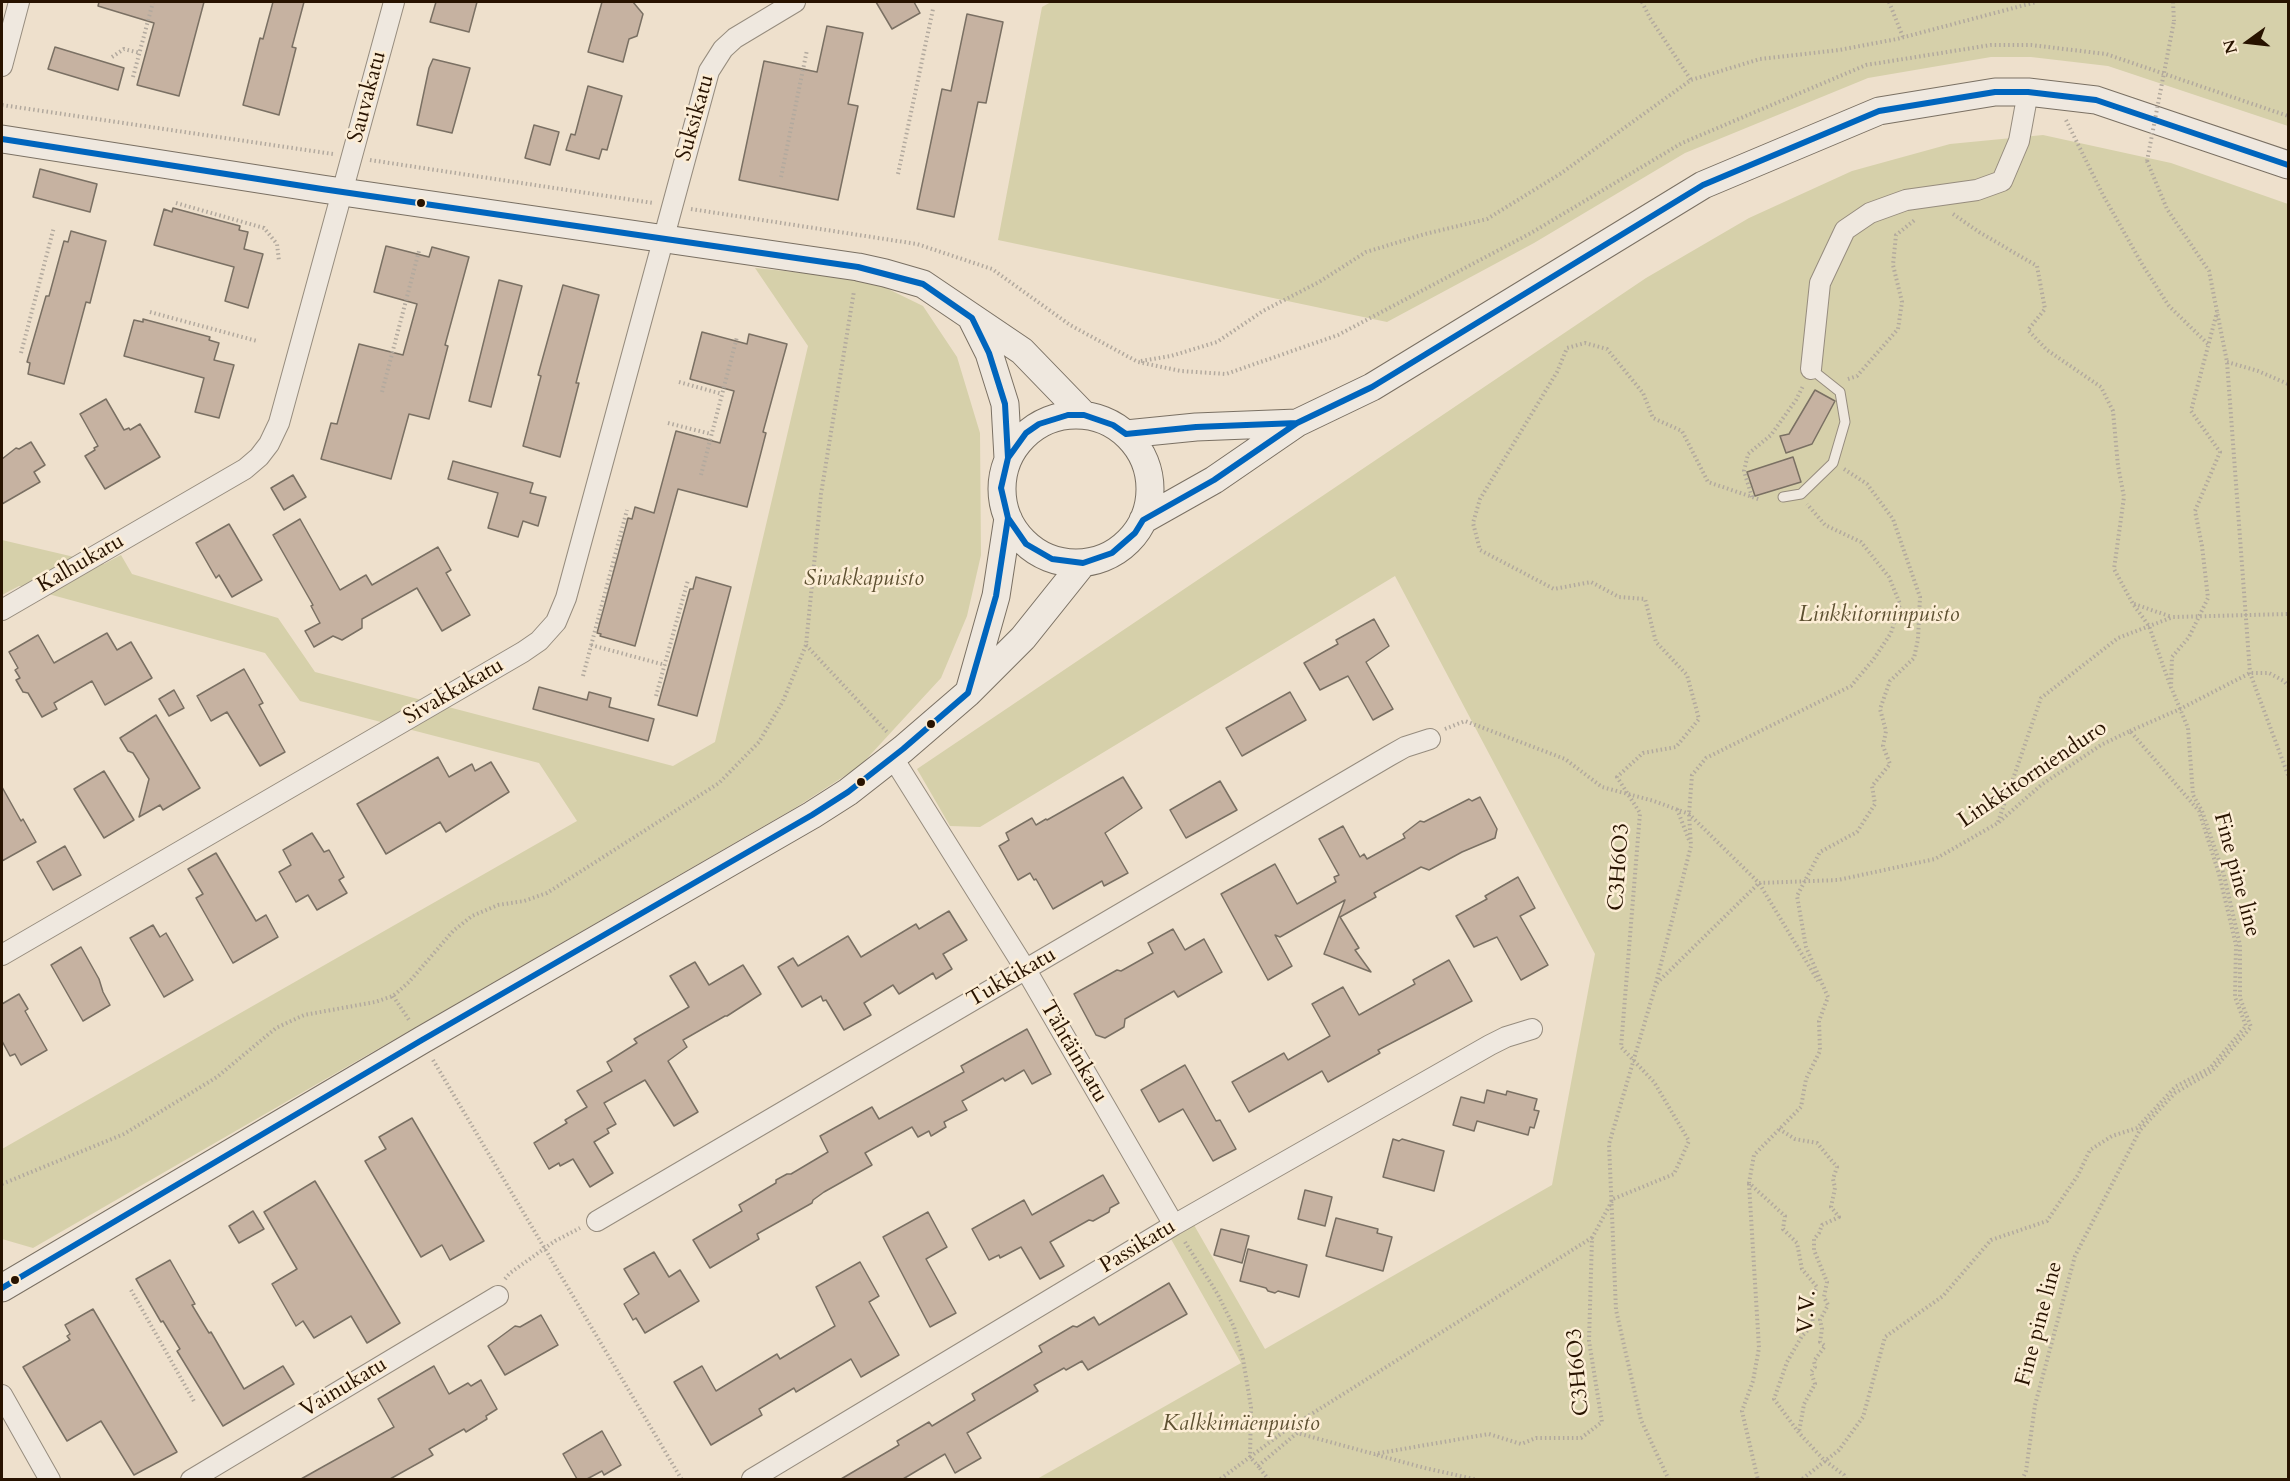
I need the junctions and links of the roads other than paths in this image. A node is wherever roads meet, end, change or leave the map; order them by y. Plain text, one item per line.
1 (19, 2) edge
2 (394, 2) edge
3 (795, 2) edge
4 (2, 66) edge
5 (2041, 93) junction
6 (2, 139) edge
7 (2289, 165) edge
8 (342, 192) junction
9 (663, 238) junction
10 (972, 318) junction
11 (1811, 369) joint
12 (1084, 415) junction
13 (1297, 423) junction
14 (1126, 434) junction
15 (1008, 458) junction
16 (1784, 497) road end
17 (1008, 518) junction
18 (1143, 519) junction
19 (1083, 563) junction
20 (2, 610) edge
21 (968, 693) junction
22 (1430, 739) road end
23 (898, 754) junction
24 (2, 955) edge
25 (1026, 970) junction
26 (1532, 1029) dead end
27 (597, 1221) road end
28 (1174, 1225) junction
29 (2, 1288) edge
30 (498, 1296) road end
31 (2, 1395) edge
32 (50, 1479) edge
33 (191, 1479) edge
34 (752, 1479) edge

1 - 4 street
2 - 8 street, Sauvakatu
3 - 9 street, Suksikatu
5 - 7 street
5 - 11 street
5 - 13 street
6 - 8 street
8 - 9 street
8 - 20 street, Kalhukatu
9 - 10 street
9 - 24 street, Sivakkakatu
10 - 12 street
10 - 15 street
11 - 16 lane
12 - 14 street
12 - 15 street
13 - 14 street
13 - 18 street
14 - 18 street
15 - 17 street
17 - 19 street
17 - 21 street
18 - 19 street
19 - 21 street
21 - 23 street
22 - 25 street, Tukkikatu
23 - 25 street, Tähtäinkatu
23 - 29 street
25 - 27 street, Tukkikatu
25 - 28 street, Tähtäinkatu
26 - 28 street, Passikatu
28 - 34 street, Passikatu
30 - 33 street, Vainukatu
31 - 32 street

